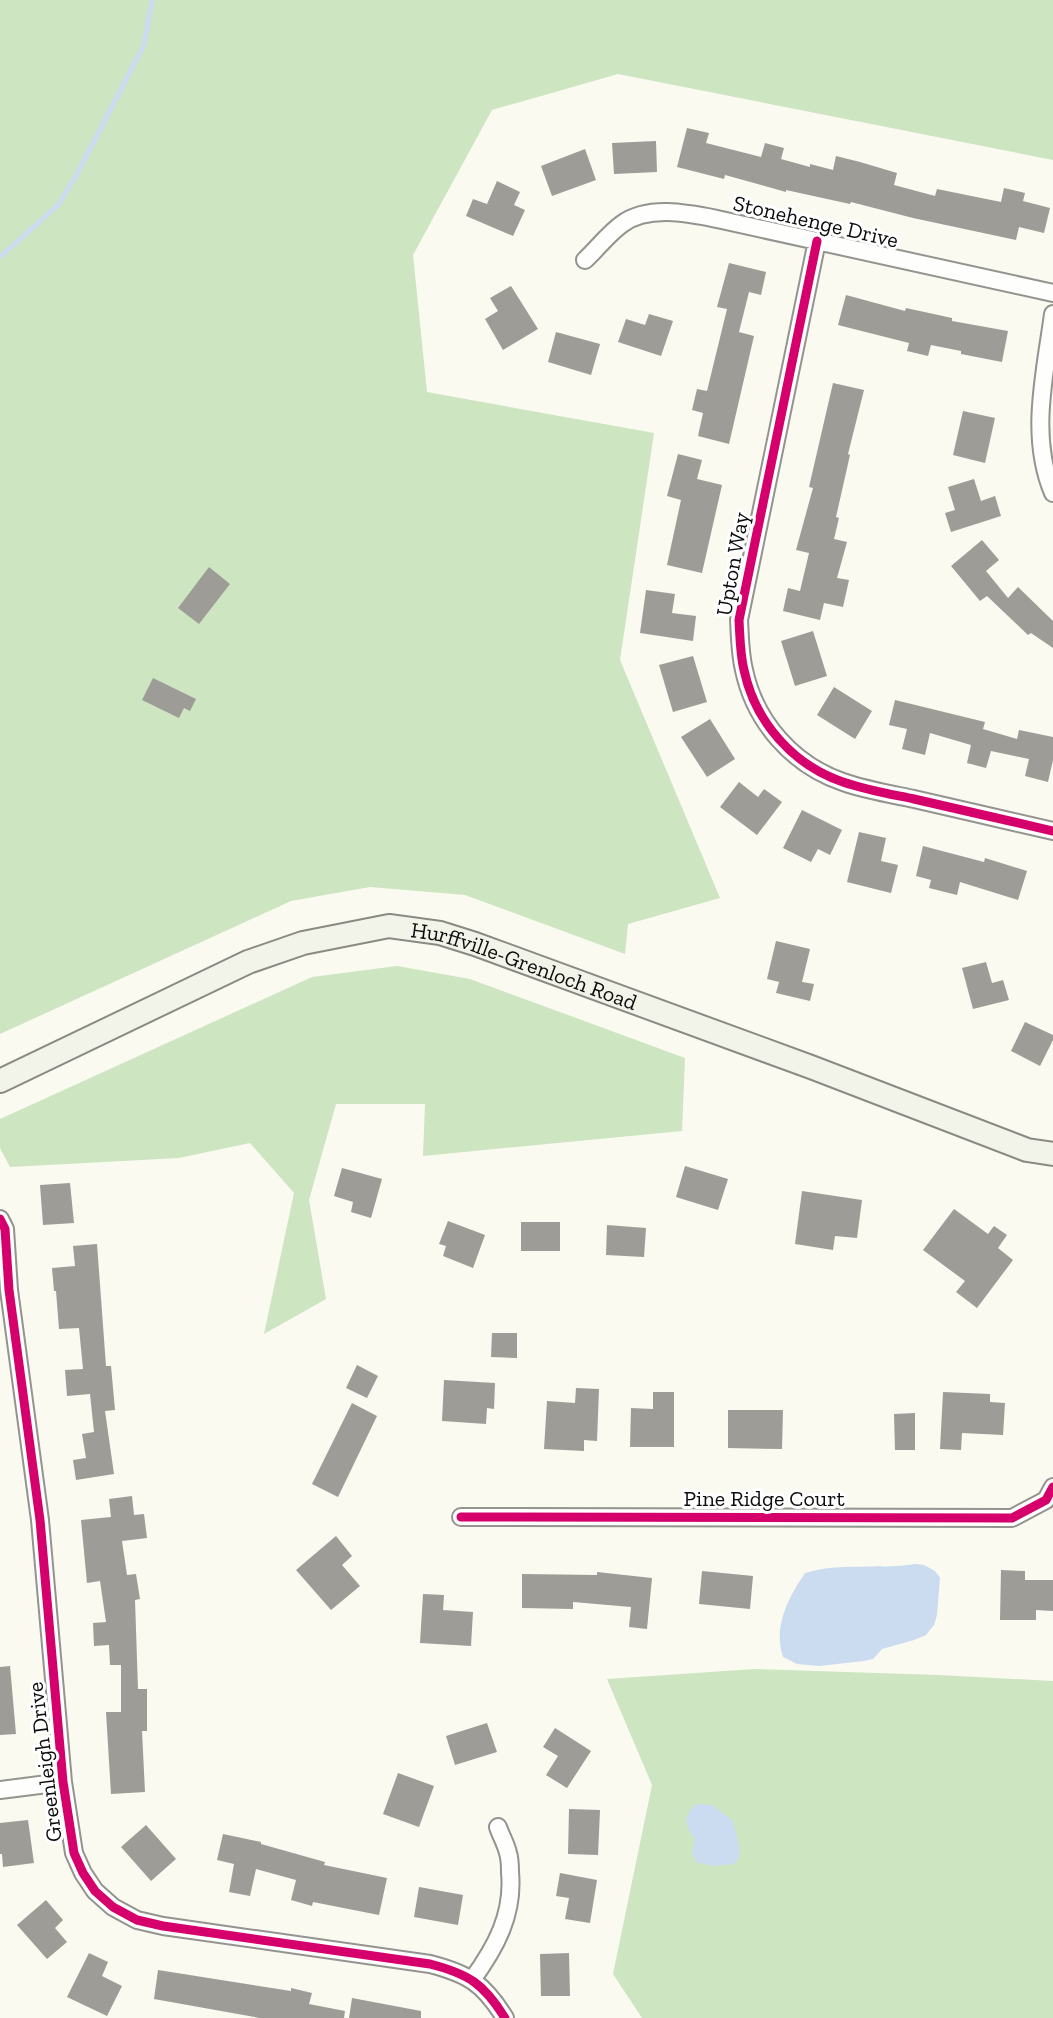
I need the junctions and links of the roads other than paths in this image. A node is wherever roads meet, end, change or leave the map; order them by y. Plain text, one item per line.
1 (817, 242) junction
2 (585, 260) dead end
3 (1053, 293) edge
4 (1053, 314) edge
5 (1053, 493) edge
6 (1053, 831) edge
7 (0, 1081) edge
8 (1053, 1154) edge
9 (0, 1219) edge
10 (4, 1290) edge
11 (1053, 1487) edge
12 (461, 1516) dead end
13 (63, 1782) junction
14 (0, 1790) edge
15 (498, 1827) dead end
16 (472, 1980) junction
17 (506, 2018) edge

1 - 2 street, Stonehenge Drive
1 - 3 street, Stonehenge Drive
1 - 6 street, Upton Way
4 - 5 street
7 - 8 main road, Hurffville-Grenloch Road
9 - 10 street, Greenleigh Drive
10 - 13 street, Greenleigh Drive
11 - 12 street, Pine Ridge Court
13 - 14 street
13 - 16 street, Greenleigh Drive
15 - 16 street
16 - 17 street, Greenleigh Drive

